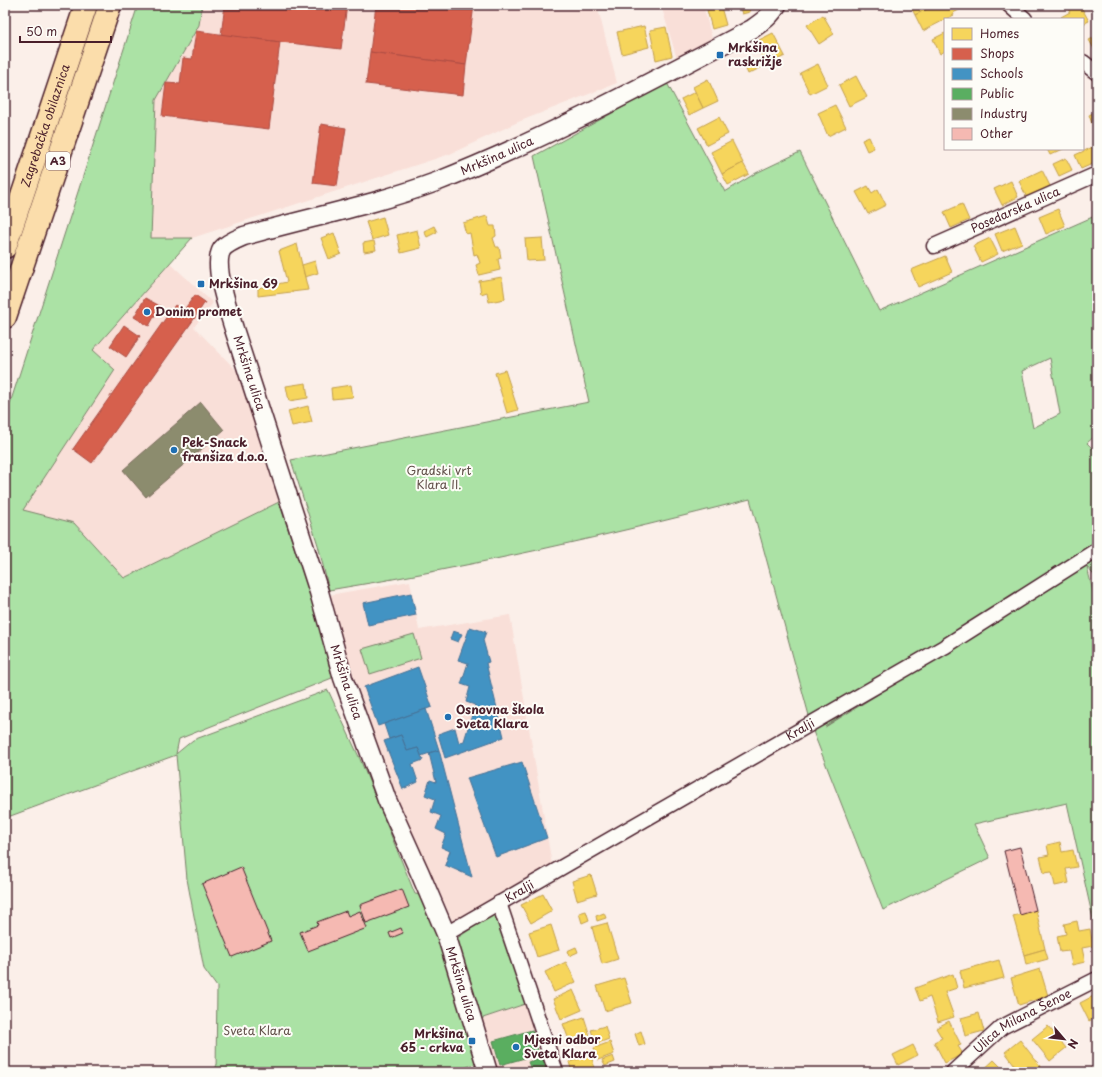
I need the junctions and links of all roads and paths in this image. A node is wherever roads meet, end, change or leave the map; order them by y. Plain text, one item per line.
1 (86, 5) edge
2 (110, 5) edge
3 (778, 5) edge
4 (1009, 5) edge
5 (1024, 18) edge
6 (1084, 63) edge
7 (1097, 73) edge
8 (1097, 174) edge
9 (934, 246) dead end
10 (5, 247) edge
11 (5, 317) edge
12 (1097, 550) edge
13 (499, 903) junction
14 (446, 934) junction
15 (1097, 978) edge
16 (488, 1072) edge
17 (556, 1072) edge
18 (953, 1072) edge

1 - 10 highway, Zagrebačka obilaznica / A3
2 - 11 highway, Zagrebačka obilaznica / A3
3 - 14 street, Mrkšina ulica
4 - 5 street
6 - 7 street
8 - 9 street, Posedarska ulica
12 - 13 street, Kralji
13 - 14 street, Kralji
13 - 17 street, Kralji
14 - 16 street, Mrkšina ulica
15 - 18 street, Ulica Milana Šenoe

